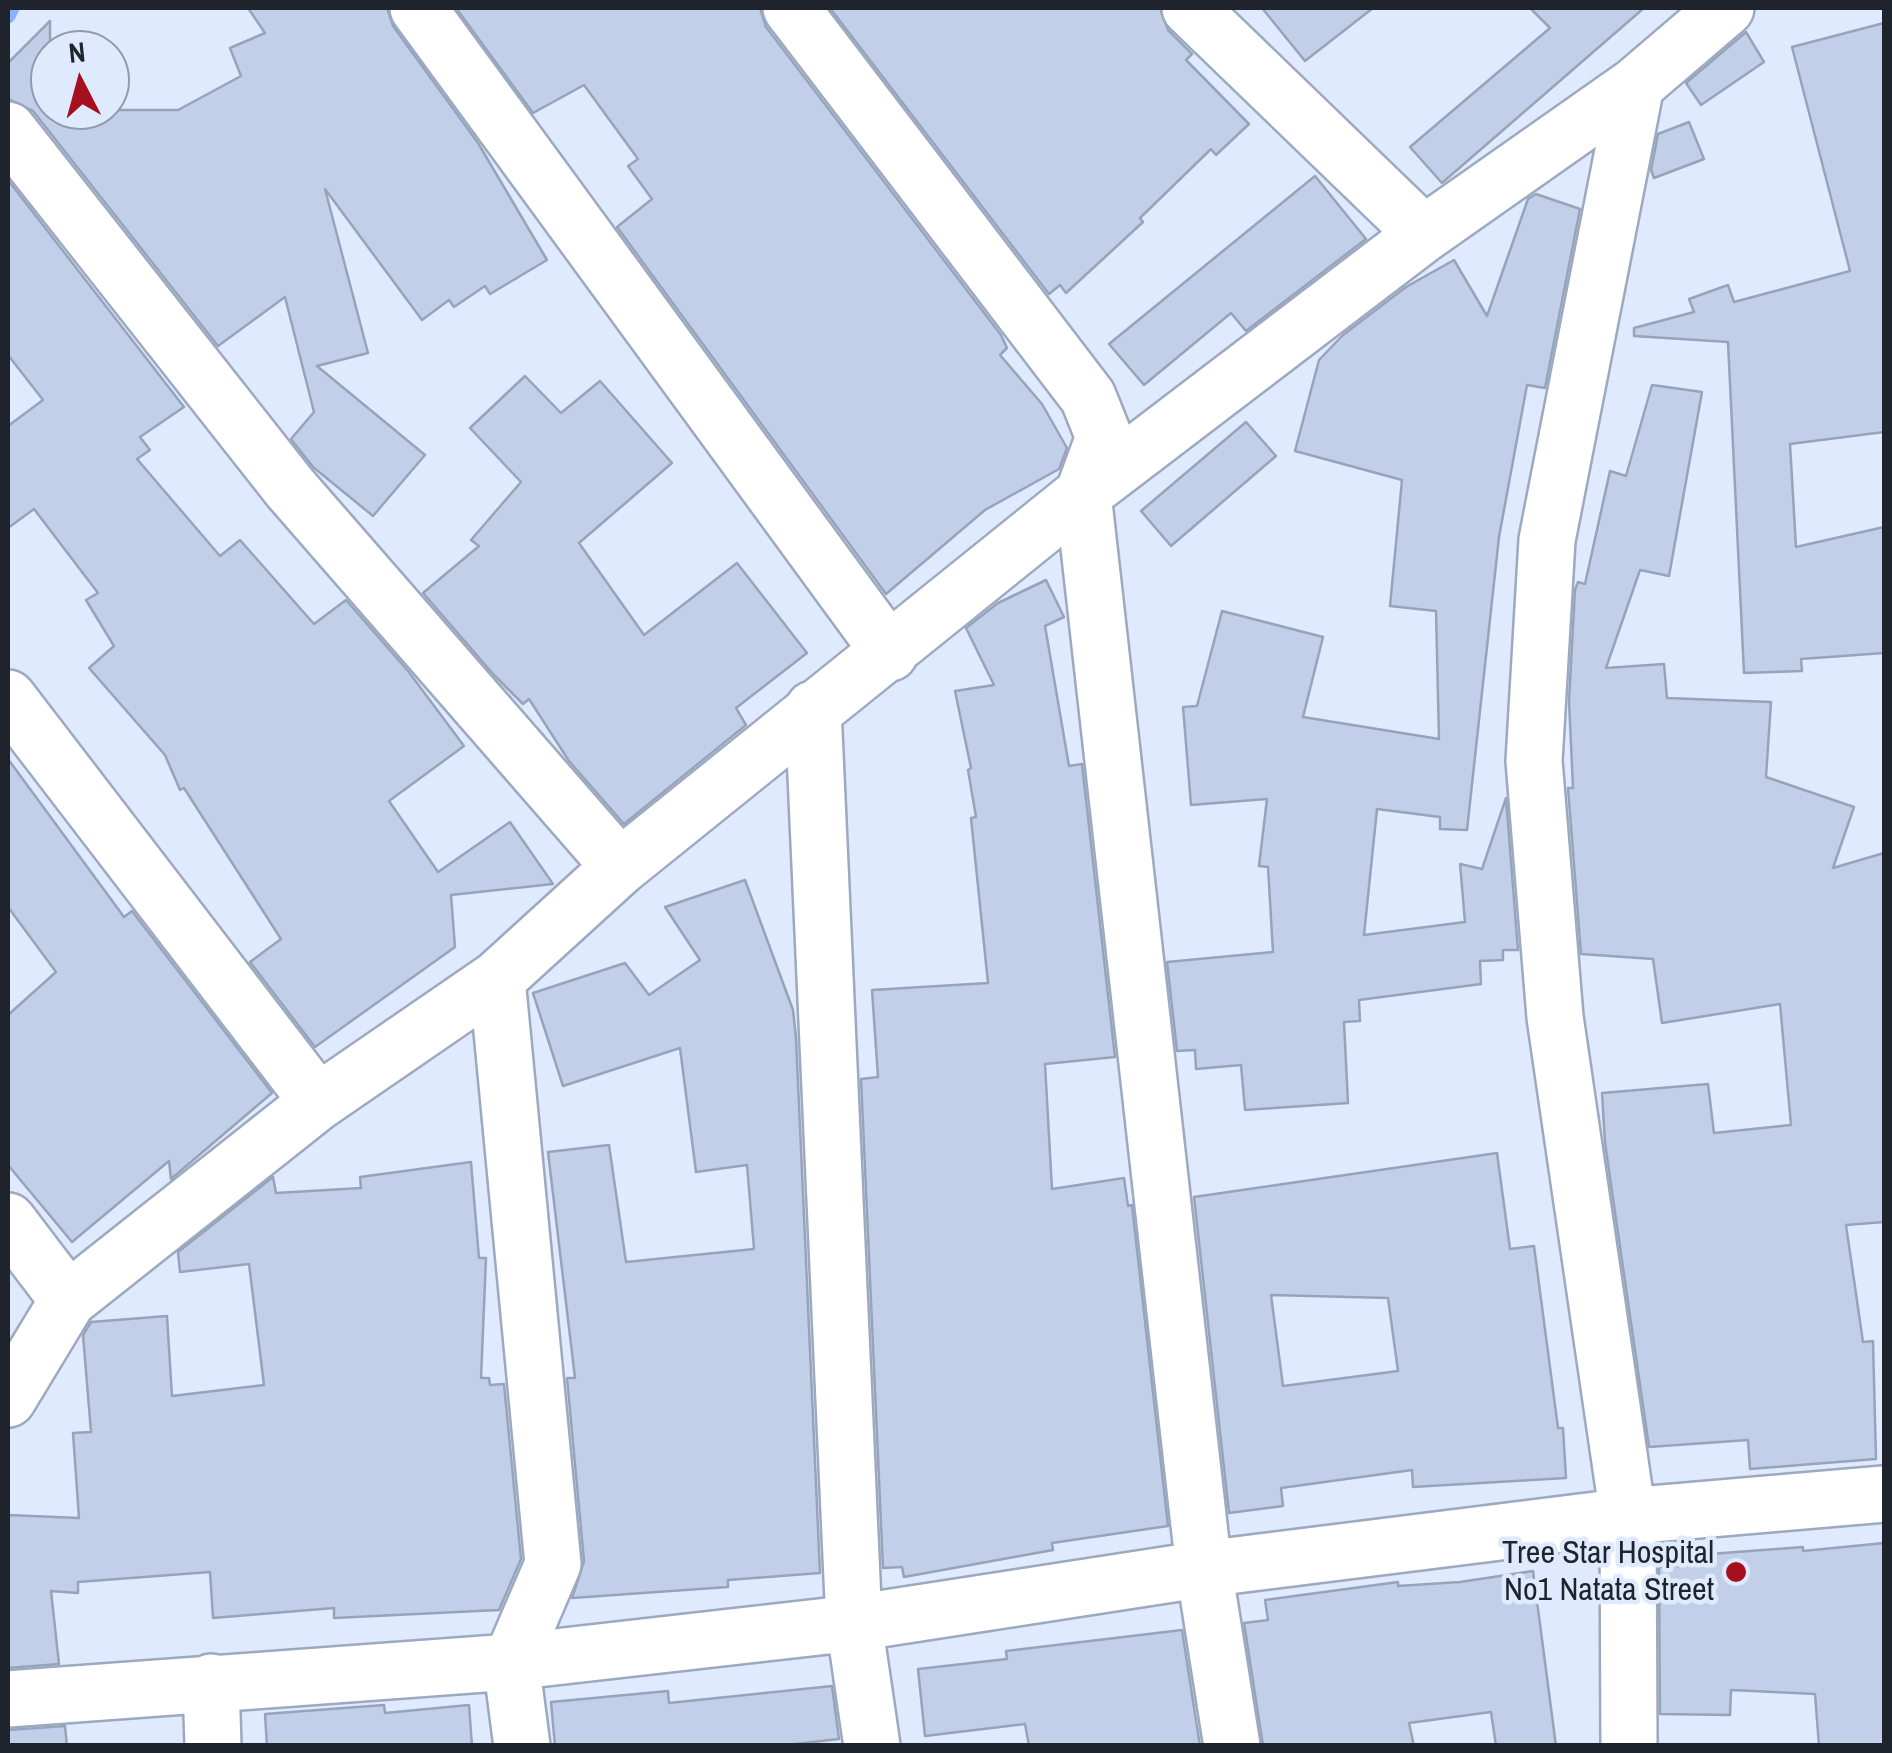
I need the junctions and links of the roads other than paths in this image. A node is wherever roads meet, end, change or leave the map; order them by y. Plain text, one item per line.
1 (418, 8) edge
2 (791, 8) edge
3 (1190, 8) edge
4 (1698, 16) edge
5 (1636, 86) junction
6 (8, 130) edge
7 (1424, 234) junction
8 (1083, 494) junction
9 (890, 653) junction
10 (8, 698) edge
11 (813, 709) junction
12 (620, 867) junction
13 (497, 980) junction
14 (318, 1102) junction
15 (8, 1222) edge
16 (68, 1300) junction
17 (8, 1399) edge
18 (1884, 1494) edge
19 (1628, 1516) junction
20 (1204, 1570) junction
21 (854, 1623) junction
22 (511, 1662) junction
23 (211, 1682) junction
24 (8, 1698) edge
25 (213, 1746) edge
26 (522, 1746) edge
27 (872, 1746) edge
28 (1232, 1746) edge
29 (1629, 1746) edge

1 - 9 street
2 - 8 street
3 - 7 street
4 - 5 street
5 - 7 street
5 - 19 street
6 - 12 street
7 - 8 street
8 - 9 street
8 - 20 street
9 - 11 street
10 - 14 street
11 - 12 street
11 - 21 street
12 - 13 street
13 - 14 street
13 - 22 street
14 - 16 street
15 - 16 street
16 - 17 street
18 - 19 street
19 - 20 street
19 - 29 street
20 - 21 street
20 - 28 street
21 - 22 street
21 - 27 street
22 - 23 street
22 - 26 street
23 - 24 street
23 - 25 street

